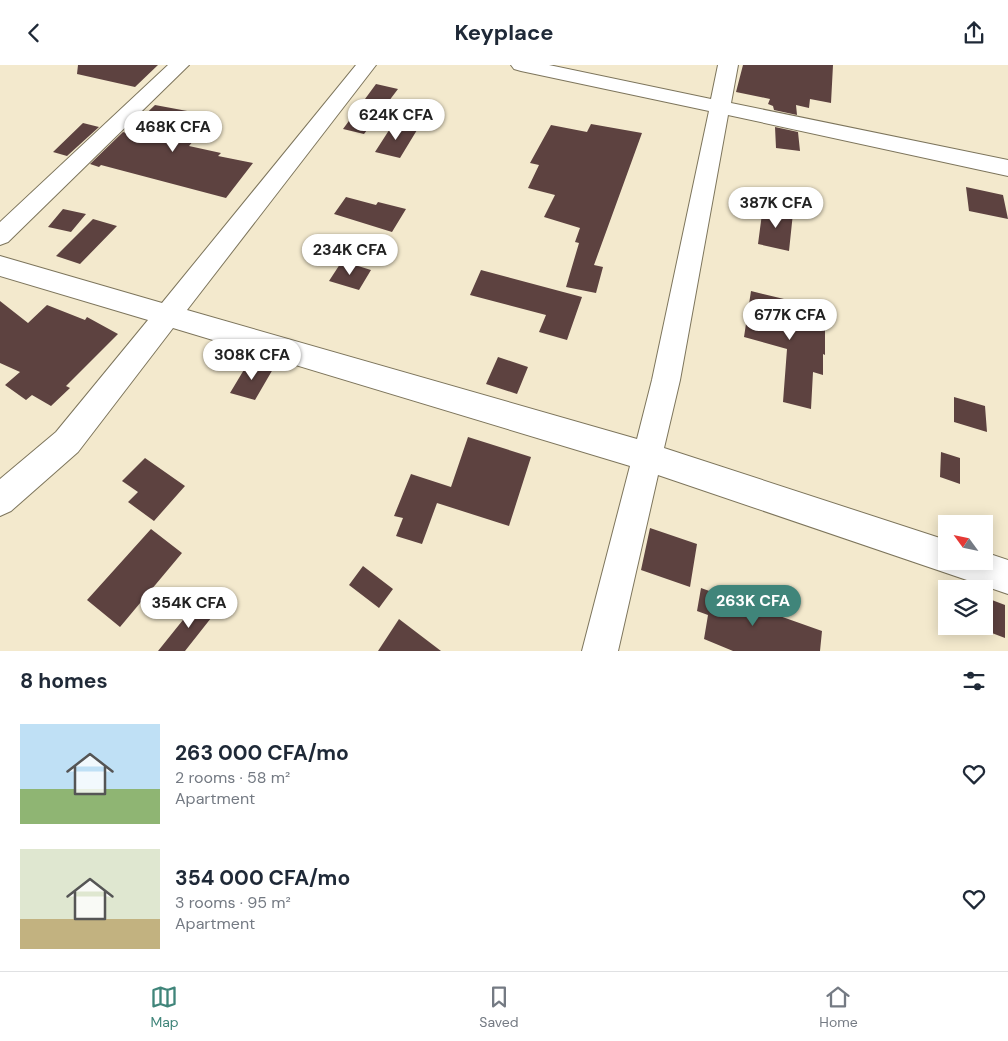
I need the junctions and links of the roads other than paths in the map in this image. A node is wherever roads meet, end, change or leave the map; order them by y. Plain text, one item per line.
1 (179, 65) edge
2 (366, 65) edge
3 (521, 65) edge
4 (728, 65) edge
5 (718, 106) junction
6 (1008, 168) edge
7 (0, 236) edge
8 (0, 266) edge
9 (168, 315) junction
10 (647, 457) junction
11 (0, 500) edge
12 (938, 554) edge
13 (987, 570) edge
14 (1008, 577) edge
15 (600, 651) edge

1 - 7 street
2 - 9 street
3 - 5 street
4 - 5 street
5 - 6 street
5 - 10 street
8 - 9 street
9 - 10 street
9 - 11 street
10 - 12 street
10 - 15 street
13 - 14 street

